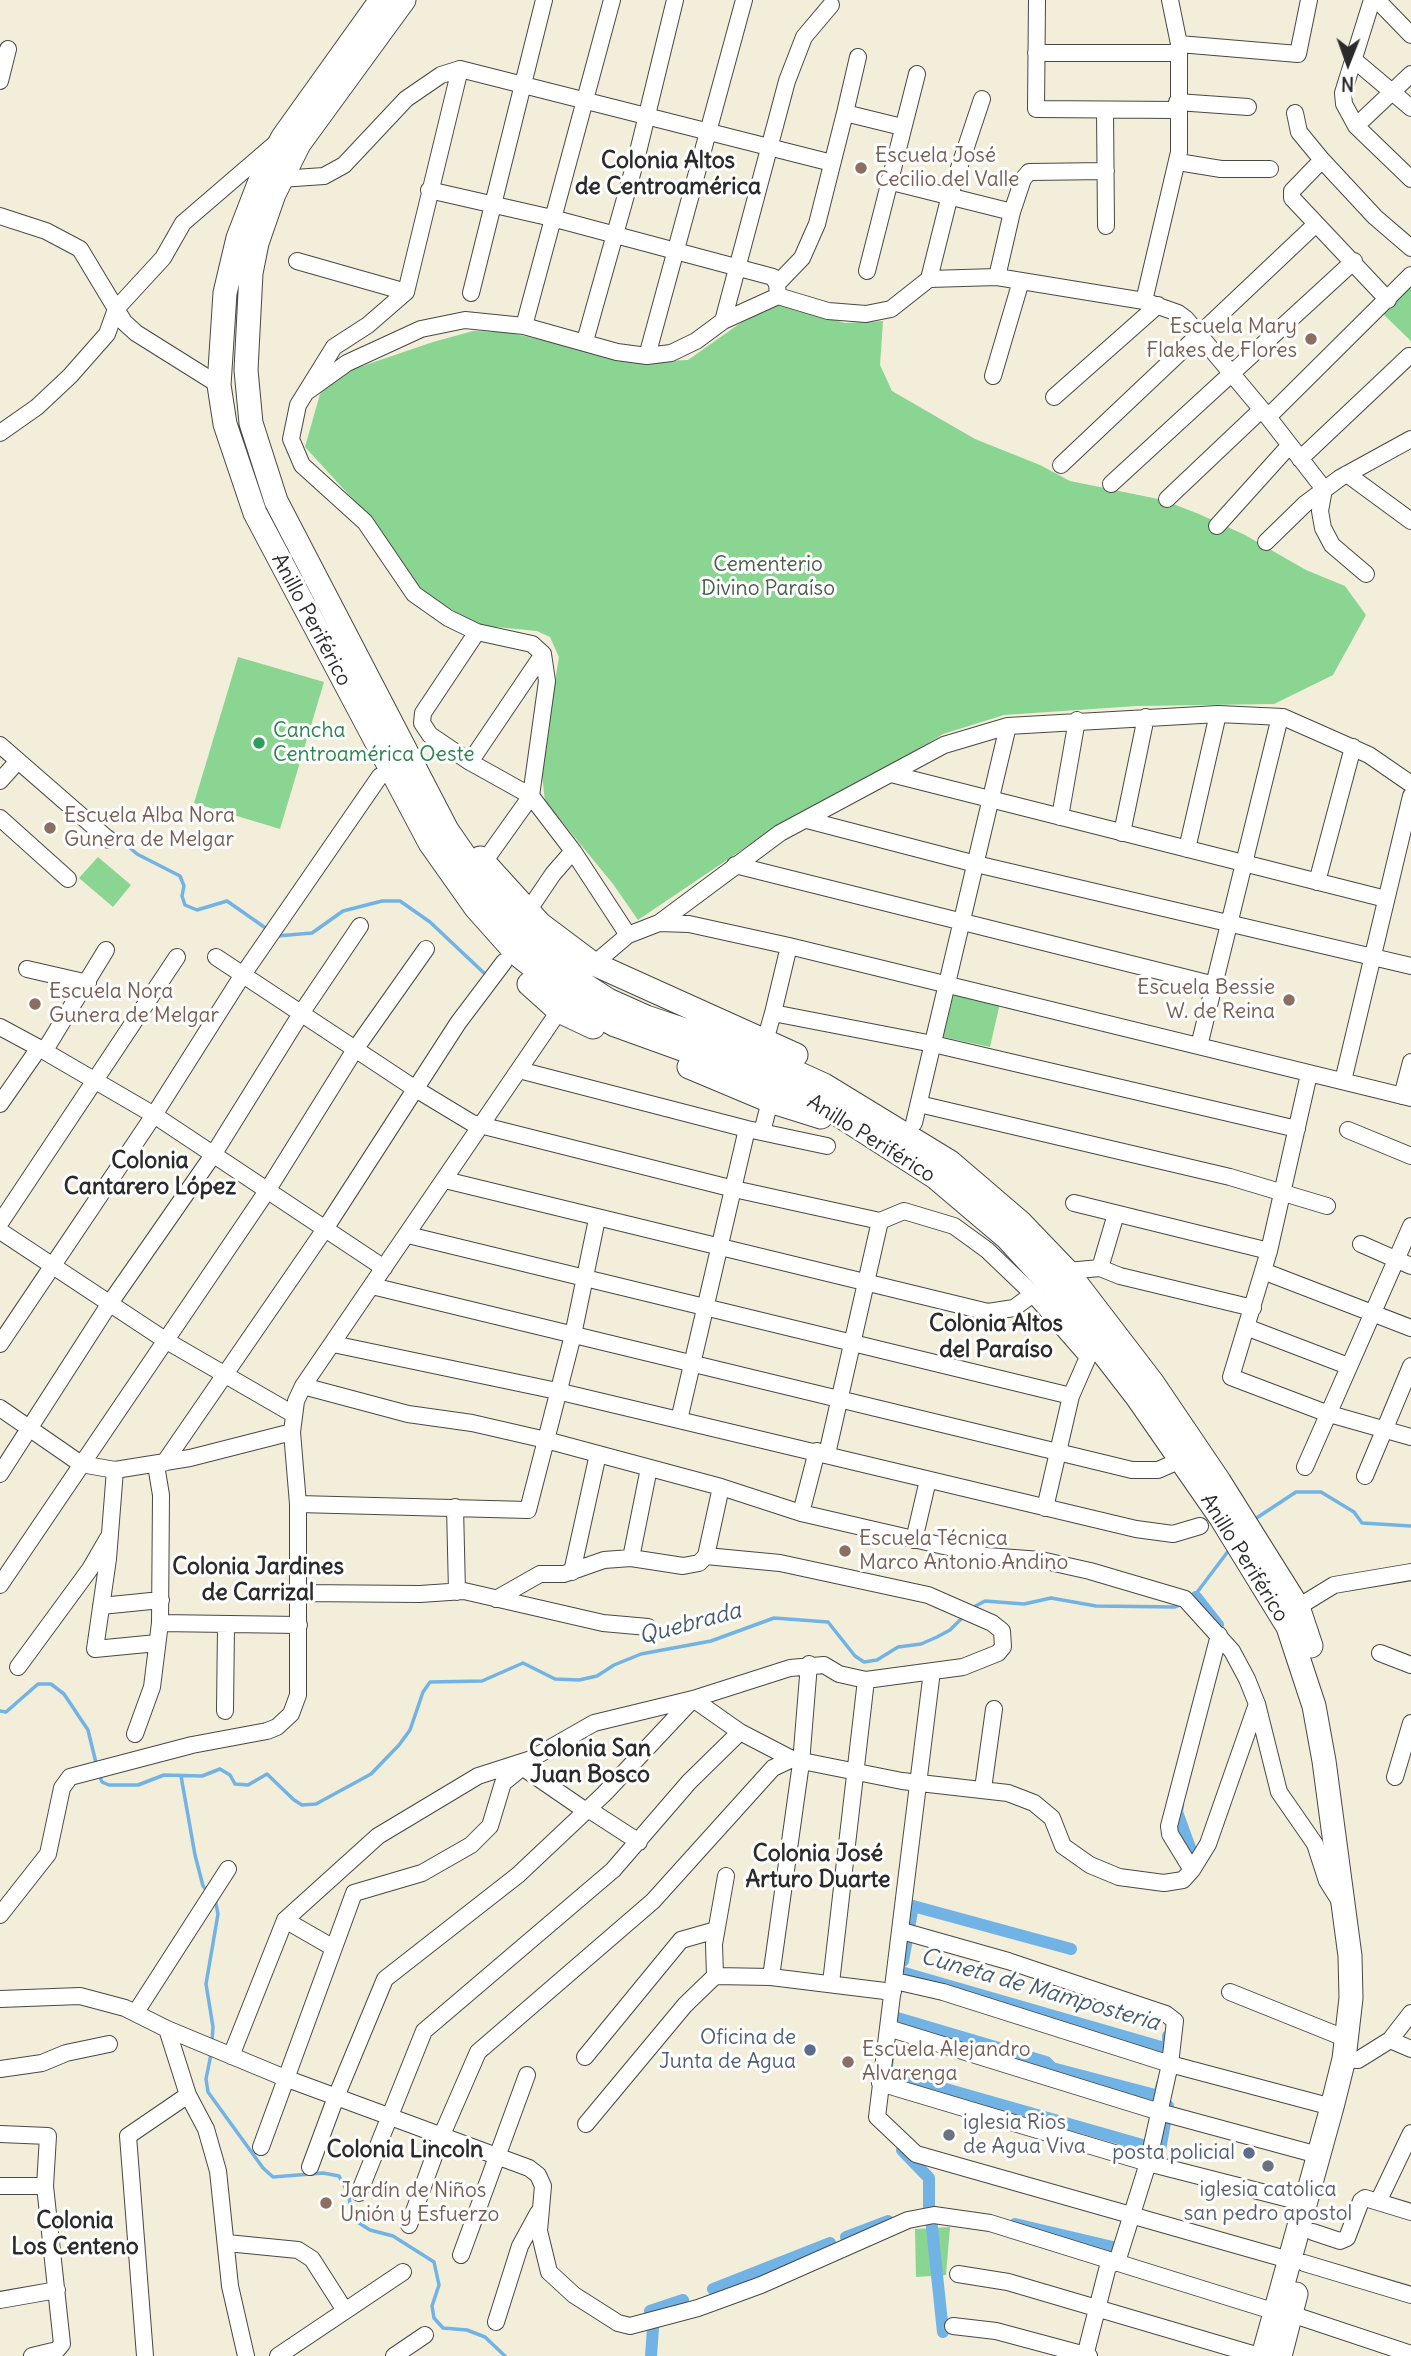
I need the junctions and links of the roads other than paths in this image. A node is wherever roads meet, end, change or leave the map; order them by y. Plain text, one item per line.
1 (382, 0) edge
2 (404, 0) edge
3 (544, 0) edge
4 (612, 0) edge
5 (676, 0) edge
6 (744, 0) edge
7 (1037, 0) edge
8 (1170, 0) edge
9 (1309, 0) edge
10 (1374, 0) edge
11 (831, 5) dead end
12 (1411, 35) edge
13 (1179, 48) junction
14 (8, 49) dead end
15 (1037, 53) junction
16 (858, 57) dead end
17 (1353, 59) junction
18 (460, 69) junction
19 (1411, 74) edge
20 (917, 75) dead end
21 (0, 81) edge
22 (523, 86) junction
23 (1394, 92) junction
24 (982, 99) dead end
25 (584, 101) junction
26 (1177, 106) junction
27 (1248, 107) dead end
28 (1411, 108) edge
29 (1105, 110) junction
30 (845, 113) junction
31 (1295, 113) dead end
32 (644, 118) junction
33 (1356, 126) junction
34 (902, 127) junction
35 (706, 132) junction
36 (283, 137) junction
37 (769, 146) junction
38 (1322, 160) junction
39 (1178, 162) junction
40 (832, 163) junction
41 (1270, 169) dead end
42 (1106, 171) junction
43 (280, 179) junction
44 (1411, 179) edge
45 (888, 181) junction
46 (429, 190) junction
47 (950, 195) junction
48 (492, 204) junction
49 (1012, 212) junction
50 (0, 216) edge
51 (552, 218) junction
52 (1317, 225) junction
53 (1106, 226) dead end
54 (614, 237) junction
55 (1411, 248) edge
56 (674, 253) junction
57 (297, 261) dead end
58 (1354, 261) junction
59 (737, 267) junction
60 (867, 271) dead end
61 (1411, 275) edge
62 (997, 277) junction
63 (929, 279) junction
64 (1021, 281) junction
65 (778, 290) junction
66 (406, 292) junction
67 (471, 293) dead end
68 (1388, 300) junction
69 (1151, 303) junction
70 (116, 309) junction
71 (723, 321) junction
72 (524, 326) junction
73 (1197, 337) junction
74 (584, 341) junction
75 (647, 356) junction
76 (1409, 356) dead end
77 (1230, 373) junction
78 (993, 376) dead end
79 (219, 385) junction
80 (308, 391) junction
81 (1054, 397) dead end
82 (1265, 413) junction
83 (0, 433) edge
84 (1411, 439) edge
85 (1295, 452) junction
86 (1061, 465) dead end
87 (1347, 474) junction
88 (1111, 484) dead end
89 (1324, 489) junction
90 (1167, 499) dead end
91 (1411, 521) edge
92 (1217, 526) dead end
93 (1266, 542) dead end
94 (1366, 574) dead end
95 (477, 632) junction
96 (543, 654) junction
97 (365, 673) junction
98 (349, 690) junction
99 (1218, 714) junction
100 (1146, 717) junction
101 (1280, 717) junction
102 (1077, 720) junction
103 (1008, 726) junction
104 (0, 745) edge
105 (1353, 747) junction
106 (17, 762) junction
107 (470, 762) junction
108 (891, 774) junction
109 (380, 776) junction
110 (0, 781) edge
111 (1411, 784) edge
112 (531, 796) junction
113 (1411, 796) edge
114 (991, 800) junction
115 (1060, 817) junction
116 (0, 818) edge
117 (807, 820) junction
118 (1122, 833) junction
119 (108, 840) dead end
120 (1187, 849) junction
121 (573, 851) junction
122 (484, 862) junction
123 (976, 864) junction
124 (1244, 864) junction
125 (735, 865) junction
126 (68, 879) dead end
127 (1317, 882) junction
128 (1386, 900) junction
129 (528, 911) junction
130 (960, 922) junction
131 (659, 923) junction
132 (1229, 924) junction
133 (360, 926) dead end
134 (628, 935) junction
135 (789, 946) junction
136 (426, 949) dead end
137 (106, 950) dead end
138 (177, 957) dead end
139 (216, 957) dead end
140 (1372, 958) junction
141 (504, 962) junction
142 (1411, 966) edge
143 (27, 969) dead end
144 (588, 969) junction
145 (242, 976) junction
146 (88, 983) junction
147 (947, 985) junction
148 (1214, 985) junction
149 (560, 1009) junction
150 (302, 1012) junction
151 (773, 1013) junction
152 (0, 1027) edge
153 (765, 1041) junction
154 (933, 1044) junction
155 (1199, 1046) junction
156 (356, 1048) junction
157 (42, 1049) junction
158 (1411, 1062) edge
159 (519, 1070) junction
160 (1309, 1074) junction
161 (94, 1079) junction
162 (1343, 1081) junction
163 (414, 1088) junction
164 (1406, 1097) edge
165 (770, 1101) junction
166 (0, 1104) edge
167 (916, 1113) junction
168 (154, 1115) junction
169 (483, 1125) junction
170 (1297, 1129) junction
171 (1348, 1130) dead end
172 (755, 1131) junction
173 (866, 1131) junction
174 (827, 1146) dead end
175 (213, 1154) junction
176 (1411, 1156) edge
177 (950, 1162) junction
178 (445, 1180) junction
179 (947, 1187) junction
180 (734, 1189) junction
181 (267, 1191) junction
182 (1283, 1195) junction
183 (1074, 1203) dead end
184 (1326, 1206) dead end
185 (1116, 1214) junction
186 (597, 1219) junction
187 (880, 1221) junction
188 (946, 1222) junction
189 (0, 1223) edge
190 (1411, 1226) edge
191 (325, 1229) junction
192 (0, 1231) edge
193 (408, 1234) junction
194 (1361, 1244) dead end
195 (720, 1249) junction
196 (1269, 1251) junction
197 (1395, 1259) junction
198 (53, 1265) junction
199 (1411, 1266) edge
200 (384, 1268) junction
201 (1100, 1268) junction
202 (1067, 1271) junction
203 (1263, 1271) junction
204 (584, 1278) junction
205 (867, 1282) junction
206 (372, 1286) junction
207 (1033, 1294) junction
208 (110, 1303) junction
209 (707, 1308) junction
210 (1253, 1308) junction
211 (1373, 1311) junction
212 (1246, 1327) junction
213 (1411, 1328) edge
214 (573, 1335) junction
215 (165, 1340) junction
216 (853, 1341) junction
217 (0, 1344) edge
218 (333, 1344) junction
219 (693, 1364) junction
220 (1348, 1366) junction
221 (1411, 1366) edge
222 (224, 1376) junction
223 (303, 1386) junction
224 (557, 1391) junction
225 (1071, 1396) junction
226 (838, 1398) junction
227 (0, 1408) edge
228 (1326, 1413) junction
229 (293, 1414) junction
230 (679, 1420) junction
231 (29, 1429) junction
232 (1385, 1430) junction
233 (292, 1432) junction
234 (1411, 1437) edge
235 (546, 1440) junction
236 (1059, 1452) junction
237 (822, 1453) junction
238 (598, 1454) junction
239 (1181, 1460) junction
240 (82, 1464) junction
241 (160, 1464) junction
242 (1305, 1467) dead end
243 (649, 1468) junction
244 (115, 1469) junction
245 (0, 1474) edge
246 (1365, 1476) dead end
247 (928, 1480) junction
248 (721, 1487) junction
249 (298, 1504) junction
250 (455, 1507) junction
251 (1045, 1508) junction
252 (801, 1513) junction
253 (1200, 1527) dead end
254 (111, 1532) junction
255 (914, 1540) junction
256 (706, 1556) junction
257 (631, 1558) junction
258 (6, 1563) edge
259 (572, 1572) junction
260 (1411, 1572) edge
261 (0, 1585) edge
262 (457, 1592) junction
263 (299, 1593) junction
264 (496, 1599) junction
265 (161, 1600) junction
266 (101, 1606) junction
267 (1298, 1607) junction
268 (160, 1623) junction
269 (226, 1625) junction
270 (299, 1625) junction
271 (648, 1627) dead end
272 (1219, 1635) junction
273 (157, 1643) junction
274 (1380, 1653) dead end
275 (809, 1664) junction
276 (1411, 1665) edge
277 (18, 1667) dead end
278 (932, 1671) junction
279 (866, 1680) junction
280 (693, 1699) junction
281 (1257, 1704) junction
282 (994, 1709) dead end
283 (225, 1711) dead end
284 (1411, 1723) edge
285 (740, 1732) junction
286 (135, 1734) dead end
287 (798, 1762) junction
288 (526, 1763) junction
289 (857, 1777) junction
290 (1395, 1777) dead end
291 (919, 1783) junction
292 (983, 1789) junction
293 (587, 1810) junction
294 (639, 1842) junction
295 (1190, 1866) junction
296 (228, 1869) dead end
297 (726, 1876) dead end
298 (1343, 1906) junction
299 (3, 1909) edge
300 (285, 1920) junction
301 (716, 1930) junction
302 (907, 1932) junction
303 (332, 1947) junction
304 (715, 1976) junction
305 (771, 1978) junction
306 (831, 1983) junction
307 (898, 1985) junction
308 (1230, 1992) dead end
309 (0, 1999) edge
310 (136, 2012) junction
311 (1411, 2013) edge
312 (167, 2029) junction
313 (894, 2030) junction
314 (1390, 2040) junction
315 (109, 2045) dead end
316 (1411, 2049) edge
317 (1349, 2053) junction
318 (228, 2054) junction
319 (585, 2057) dead end
320 (1175, 2066) junction
321 (0, 2069) edge
322 (527, 2076) dead end
323 (285, 2078) junction
324 (880, 2083) junction
325 (188, 2095) junction
326 (336, 2097) junction
327 (1332, 2107) junction
328 (1166, 2114) junction
329 (388, 2118) junction
330 (586, 2124) dead end
331 (1411, 2133) edge
332 (0, 2134) edge
333 (441, 2137) junction
334 (261, 2147) dead end
335 (1318, 2155) junction
336 (496, 2157) junction
337 (1148, 2163) junction
338 (310, 2167) dead end
339 (0, 2186) edge
340 (46, 2186) junction
341 (359, 2193) dead end
342 (1378, 2202) junction
343 (1305, 2203) junction
344 (539, 2210) junction
345 (1411, 2212) edge
346 (1133, 2214) junction
347 (409, 2225) dead end
348 (1313, 2232) junction
349 (227, 2243) junction
350 (461, 2255) dead end
351 (1297, 2261) junction
352 (1117, 2262) junction
353 (403, 2272) dead end
354 (958, 2274) dead end
355 (57, 2290) junction
356 (1411, 2295) edge
357 (0, 2300) edge
358 (344, 2309) junction
359 (1097, 2310) junction
360 (1283, 2313) junction
361 (496, 2322) dead end
362 (953, 2326) dead end
363 (425, 2335) dead end
364 (1411, 2354) edge
365 (32, 2356) edge
366 (145, 2356) edge
367 (246, 2356) edge
368 (278, 2356) edge
369 (394, 2356) edge
370 (1086, 2356) edge
371 (1261, 2356) edge
372 (1280, 2356) edge

1 - 36 highway, Anillo Periférico
2 - 43 highway, Anillo Periférico
3 - 22 street
4 - 25 street
5 - 32 street
6 - 35 street
7 - 15 street
8 - 13 street
9 - 13 street
10 - 12 street
10 - 17 street
11 - 37 street
13 - 15 street
13 - 26 street
14 - 21 street
15 - 29 street
16 - 30 street
17 - 23 street
17 - 33 street
18 - 22 street
18 - 43 street
18 - 46 street
19 - 23 street
20 - 34 street
22 - 25 street
22 - 48 street
23 - 28 street
23 - 33 street
24 - 47 street
25 - 32 street
25 - 51 street
26 - 27 street
26 - 29 street
26 - 39 street
29 - 42 street
30 - 34 street
30 - 40 street
31 - 38 street
32 - 35 street
32 - 54 street
33 - 44 street
34 - 45 street
35 - 37 street
35 - 56 street
36 - 70 street
36 - 79 highway, Anillo Periférico
37 - 40 street
37 - 59 street
38 - 52 street
38 - 55 street
39 - 41 street
39 - 69 street
40 - 65 street
42 - 49 street
42 - 53 street
43 - 97 highway, Anillo Periférico
45 - 47 street
45 - 60 street
46 - 48 street
46 - 66 street
47 - 49 street
47 - 63 street
48 - 51 street
48 - 67 street
49 - 62 street
50 - 70 street
51 - 54 street
51 - 72 street
52 - 58 street
52 - 73 street
54 - 56 street
54 - 74 street
56 - 59 street
56 - 75 street
57 - 66 street
58 - 68 street
58 - 77 street
59 - 65 street
59 - 71 street
61 - 68 street
62 - 63 street
62 - 64 street
63 - 65 street
64 - 69 street
64 - 78 street
65 - 71 street
66 - 80 street
68 - 82 street
69 - 73 street
69 - 81 street
70 - 79 street
70 - 83 street
71 - 75 street
72 - 74 street
72 - 80 street
73 - 77 street
73 - 86 street
74 - 75 street
76 - 85 street
77 - 82 street
77 - 88 street
79 - 98 highway, Anillo Periférico
80 - 95 street
82 - 85 street
82 - 90 street
84 - 87 street
85 - 89 street
85 - 92 street
87 - 89 street
87 - 91 street
89 - 93 street
89 - 94 street
95 - 96 street
95 - 107 street
96 - 107 street
96 - 112 street
97 - 122 highway
97 - 177 highway, Anillo Periférico
98 - 109 highway
98 - 173 highway, Anillo Periférico
99 - 100 street
99 - 101 street
99 - 120 street
100 - 102 street
100 - 118 street
101 - 105 street
101 - 124 street
102 - 103 street
102 - 115 street
103 - 108 street
103 - 114 street
104 - 106 street
105 - 111 street
105 - 127 street
106 - 110 street
106 - 119 street
107 - 112 street
108 - 114 street
108 - 117 street
109 - 141 highway
109 - 145 street
112 - 121 street
112 - 122 street
113 - 128 street
114 - 115 street
114 - 123 street
115 - 118 street
116 - 126 street
117 - 123 street
117 - 125 street
118 - 120 street
120 - 124 street
121 - 129 street
121 - 134 street
122 - 129 highway
123 - 130 street
123 - 132 street
124 - 127 street
124 - 132 street
125 - 130 street
125 - 131 street
127 - 128 street
128 - 140 street
129 - 144 highway
130 - 147 street
130 - 148 street
131 - 134 street
131 - 135 street
132 - 140 street
132 - 148 street
133 - 150 street
134 - 144 street
135 - 147 street
135 - 151 street
136 - 156 street
137 - 146 street
138 - 161 street
139 - 145 street
140 - 142 street
140 - 162 street
141 - 149 highway
141 - 163 street
143 - 146 street
144 - 153 highway
145 - 150 street
145 - 168 street
146 - 157 street
147 - 154 street
147 - 155 street
148 - 155 street
149 - 159 street
149 - 165 highway
150 - 156 street
150 - 175 street
151 - 153 street
151 - 154 street
152 - 157 street
153 - 167 highway
154 - 167 street
154 - 170 street
155 - 160 street
156 - 163 street
156 - 181 street
157 - 161 street
157 - 166 street
158 - 164 street
159 - 169 street
159 - 172 street
160 - 162 street
160 - 170 street
161 - 168 street
161 - 189 street
162 - 164 street
163 - 169 street
163 - 191 street
165 - 172 street
165 - 173 highway
167 - 177 highway
167 - 182 street
168 - 175 street
168 - 198 street
169 - 178 street
169 - 180 street
170 - 182 street
171 - 176 street
172 - 174 street
172 - 180 street
173 - 179 highway, Anillo Periférico
175 - 181 street
175 - 208 street
177 - 202 highway, Anillo Periférico
178 - 186 street
178 - 193 street
179 - 188 street
179 - 239 highway, Anillo Periférico
180 - 187 street
180 - 195 street
181 - 191 street
181 - 215 street
182 - 184 street
182 - 196 street
183 - 185 street
185 - 196 street
185 - 201 street
186 - 195 street
186 - 204 street
187 - 188 street
187 - 205 street
188 - 207 street
190 - 197 street
191 - 200 street
191 - 222 street
192 - 198 street
193 - 200 street
193 - 204 street
194 - 197 street
195 - 205 street
195 - 209 street
196 - 203 street
197 - 199 street
197 - 211 street
198 - 208 street
198 - 217 street
200 - 206 street
201 - 202 street
201 - 210 street
202 - 267 highway, Anillo Periférico
203 - 210 street
203 - 211 street
204 - 209 street
204 - 214 street
205 - 207 street
205 - 216 street
206 - 214 street
206 - 218 street
207 - 225 street
208 - 215 street
208 - 231 street
209 - 216 street
209 - 219 street
210 - 212 street
211 - 213 street
211 - 220 street
212 - 220 street
212 - 228 street
214 - 219 street
214 - 224 street
215 - 222 street
215 - 240 street
216 - 225 street
216 - 226 street
218 - 223 street
218 - 224 street
219 - 226 street
219 - 230 street
220 - 228 street
221 - 232 street
222 - 229 street
222 - 241 street
223 - 229 street
223 - 235 street
224 - 230 street
224 - 235 street
225 - 236 street
226 - 236 street
226 - 237 street
227 - 231 street
228 - 232 street
228 - 242 street
229 - 233 street
230 - 237 street
231 - 240 street
231 - 245 street
232 - 234 street
232 - 246 street
233 - 241 street
233 - 249 street
235 - 238 street
235 - 250 street
236 - 239 street
236 - 251 street
237 - 247 street
237 - 252 street
238 - 243 street
238 - 259 street
239 - 298 highway, Anillo Periférico
240 - 244 street
240 - 258 street
241 - 244 street
241 - 265 street
243 - 248 street
243 - 257 street
244 - 254 street
247 - 251 street
247 - 255 street
248 - 252 street
248 - 256 street
249 - 250 street
249 - 263 street
250 - 262 street
251 - 253 street
252 - 255 street
254 - 266 street
254 - 277 street
255 - 272 street
256 - 257 street
256 - 278 street
257 - 259 street
258 - 261 street
259 - 264 street
260 - 267 street
262 - 263 street
262 - 264 street
263 - 270 street
264 - 271 street
265 - 266 street
265 - 268 street
266 - 273 street
267 - 317 highway, Anillo Periférico
268 - 269 street
268 - 273 street
269 - 270 street
269 - 283 street
270 - 299 street
272 - 281 street
272 - 295 street
273 - 286 street
274 - 276 street
275 - 279 street
275 - 280 street
275 - 287 street
278 - 279 street
278 - 291 street
279 - 289 street
280 - 285 street
280 - 288 street
280 - 293 street
281 - 295 street
281 - 298 street
282 - 292 street
284 - 290 street
285 - 287 street
285 - 294 street
287 - 289 street
287 - 305 street
287 - 333 street
288 - 293 street
288 - 300 street
288 - 303 street
289 - 291 street
289 - 306 street
291 - 292 street
291 - 302 street
292 - 295 street
293 - 294 street
293 - 326 street
294 - 329 street
296 - 310 street
297 - 301 street
298 - 317 highway, Anillo Periférico
300 - 303 street
300 - 318 street
301 - 304 street
301 - 319 street
302 - 307 street
302 - 320 street
303 - 323 street
304 - 305 street
304 - 330 street
305 - 306 street
306 - 307 street
307 - 313 street
307 - 320 street
308 - 317 street
309 - 310 street
310 - 312 street
311 - 314 street
312 - 318 street
312 - 325 street
313 - 324 street
313 - 328 street
314 - 316 street
314 - 317 street
315 - 321 street
317 - 327 highway, Anillo Periférico
317 - 348 highway, Anillo Periférico
318 - 323 street
320 - 327 street
320 - 328 street
322 - 336 street
323 - 326 street
323 - 334 street
324 - 337 street
324 - 346 street
325 - 349 street
325 - 366 street
326 - 329 street
326 - 338 street
327 - 335 highway, Anillo Periférico
328 - 335 street
328 - 337 street
329 - 333 street
329 - 341 street
331 - 342 street
332 - 340 street
333 - 336 street
333 - 347 street
335 - 343 highway, Anillo Periférico
336 - 344 street
336 - 350 street
337 - 343 street
337 - 346 street
339 - 340 street
340 - 355 street
342 - 345 street
342 - 348 street
343 - 351 highway, Anillo Periférico
344 - 352 street
344 - 361 street
346 - 351 street
346 - 352 street
348 - 351 highway, Anillo Periférico
349 - 358 street
349 - 367 street
351 - 356 street
351 - 360 highway, Anillo Periférico
352 - 359 street
352 - 360 street
353 - 358 street
354 - 359 street
355 - 357 street
355 - 365 street
358 - 368 street
359 - 370 street
359 - 371 street
360 - 364 street
360 - 371 highway, Anillo Periférico
360 - 372 highway, Anillo Periférico
362 - 370 street
363 - 369 street

